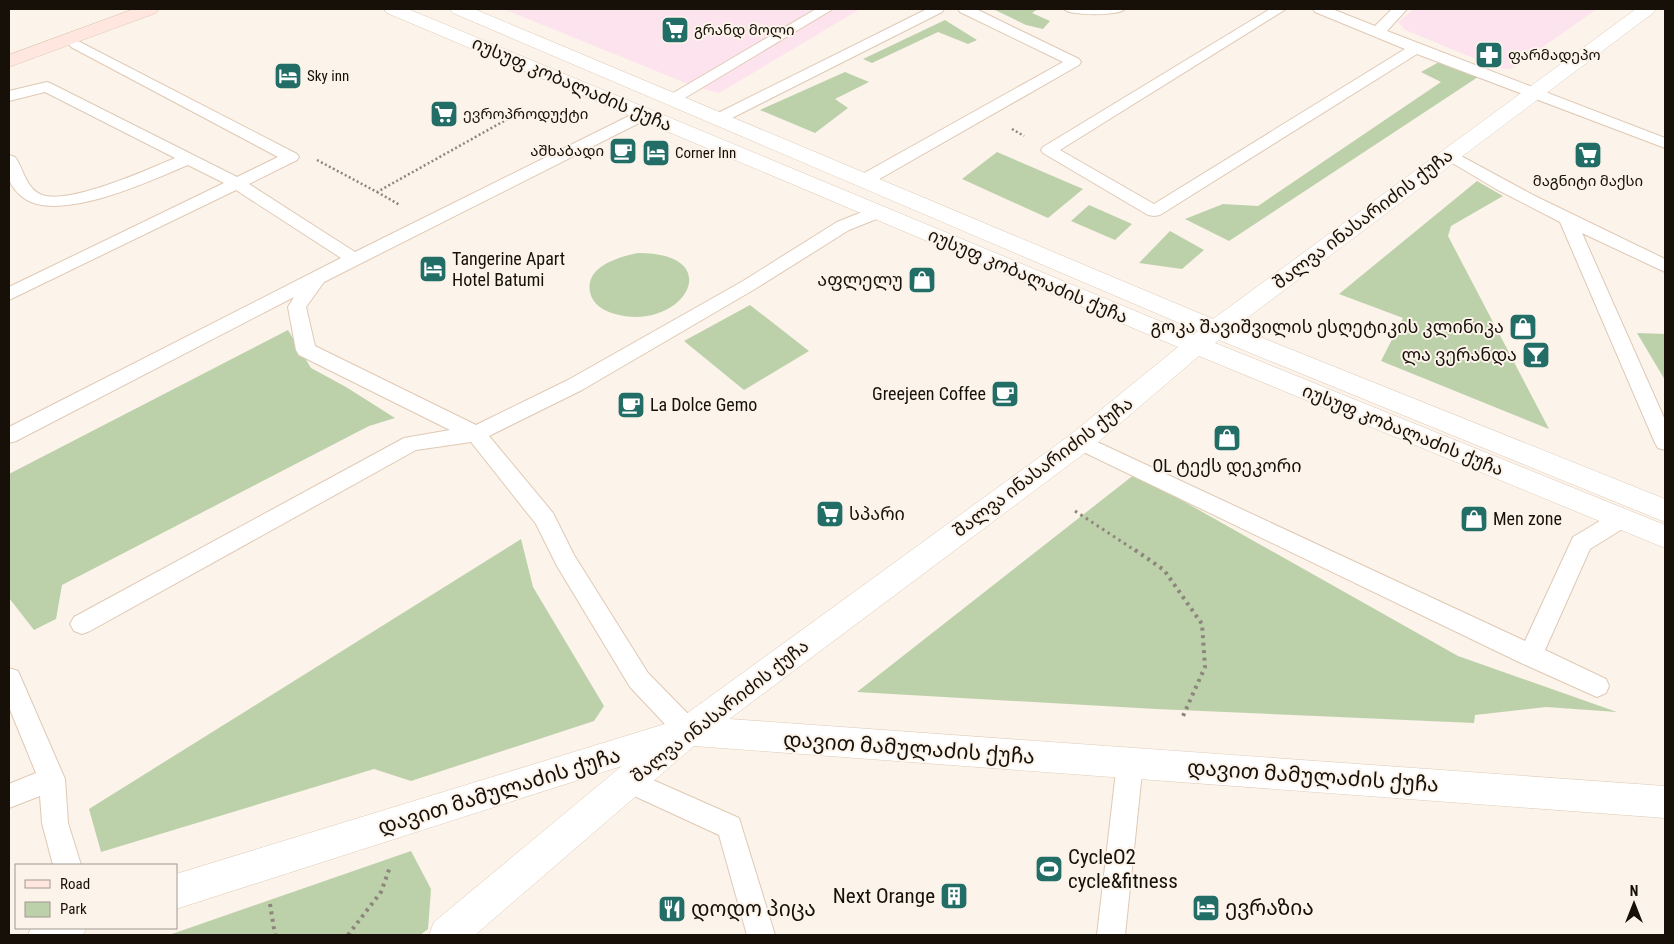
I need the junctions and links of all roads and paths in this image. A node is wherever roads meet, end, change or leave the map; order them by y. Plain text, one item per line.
1 (150, 9) edge
2 (393, 9) edge
3 (459, 9) edge
4 (826, 9) edge
5 (831, 9) edge
6 (937, 9) edge
7 (966, 9) edge
8 (1071, 9) edge
9 (1118, 9) edge
10 (1279, 9) edge
11 (1320, 9) edge
12 (1400, 9) edge
13 (1646, 9) edge
14 (1378, 31) junction
15 (76, 44) dead end
16 (1416, 48) junction
17 (9, 61) edge
18 (1532, 93) junction
19 (9, 96) edge
20 (678, 101) junction
21 (522, 111) dead end
22 (982, 112) junction
23 (644, 114) junction
24 (718, 119) junction
25 (1665, 143) edge
26 (1049, 150) junction
27 (1450, 154) junction
28 (188, 159) junction
29 (316, 159) dead end
30 (9, 160) edge
31 (863, 180) junction
32 (237, 184) junction
33 (878, 212) junction
34 (1567, 218) junction
35 (354, 259) junction
36 (1665, 266) edge
37 (9, 274) edge
38 (316, 280) junction
39 (16, 290) edge
40 (1206, 337) junction
41 (476, 434) junction
42 (9, 436) edge
43 (1080, 442) junction
44 (1665, 443) edge
45 (1076, 511) dead end
46 (1665, 511) edge
47 (1621, 519) junction
48 (1665, 537) edge
49 (82, 624) dead end
50 (1530, 656) junction
51 (9, 678) edge
52 (1597, 686) dead end
53 (1183, 716) dead end
54 (688, 732) junction
55 (1130, 763) junction
56 (52, 779) junction
57 (628, 781) junction
58 (9, 796) edge
59 (1665, 802) edge
60 (66, 864) edge
61 (390, 867) dead end
62 (178, 891) edge
63 (270, 904) dead end
64 (65, 929) edge
65 (46, 935) edge
66 (275, 935) edge
67 (348, 935) edge
68 (447, 935) edge
69 (761, 935) edge
70 (1111, 935) edge

1 - 17 main road
2 - 23 street, იუსუფ კობალაძის ქუჩა
3 - 20 street, იუსუფ კობალაძის ქუჩა
4 - 20 lane
5 - 20 lane
6 - 24 lane
7 - 22 lane
8 - 9 lane
10 - 26 lane
11 - 14 lane
12 - 14 lane
13 - 18 street, შალვა ინასარიძის ქუჩა
14 - 16 lane
15 - 32 lane
16 - 18 lane
16 - 26 lane
18 - 25 lane
18 - 27 street, შალვა ინასარიძის ქუჩა
19 - 28 lane
20 - 24 street, იუსუფ კობალაძის ქუჩა
21 - 29 path
22 - 26 path
22 - 31 lane
23 - 33 street, იუსუფ კობალაძის ქუჩა
23 - 35 lane
24 - 31 street, იუსუფ კობალაძის ქუჩა
27 - 34 lane
27 - 40 street, შალვა ინასარიძის ქუჩა
28 - 30 lane
28 - 32 lane
31 - 40 street, იუსუფ კობალაძის ქუჩა
32 - 35 lane
32 - 39 lane
33 - 40 street, იუსუფ კობალაძის ქუჩა
33 - 41 lane
34 - 36 lane
34 - 44 lane
35 - 38 lane
37 - 39 lane
38 - 41 lane
38 - 42 lane
40 - 43 street, შალვა ინასარიძის ქუჩა
40 - 46 street, იუსუფ კობალაძის ქუჩა
40 - 47 street, იუსუფ კობალაძის ქუჩა
41 - 49 lane
41 - 54 lane
43 - 50 lane
43 - 54 street, შალვა ინასარიძის ქუჩა
45 - 53 path
47 - 48 street, იუსუფ კობალაძის ქუჩა
47 - 50 lane
50 - 52 lane
51 - 56 lane
54 - 55 street, დავით მამულაძის ქუჩა
54 - 57 street, შალვა ინასარიძის ქუჩა
54 - 62 street, დავით მამულაძის ქუჩა
55 - 59 street, დავით მამულაძის ქუჩა
55 - 70 lane
56 - 58 lane
56 - 60 lane
57 - 68 street, შალვა ინასარიძის ქუჩა
57 - 69 lane
61 - 67 path
63 - 66 path
64 - 65 street

